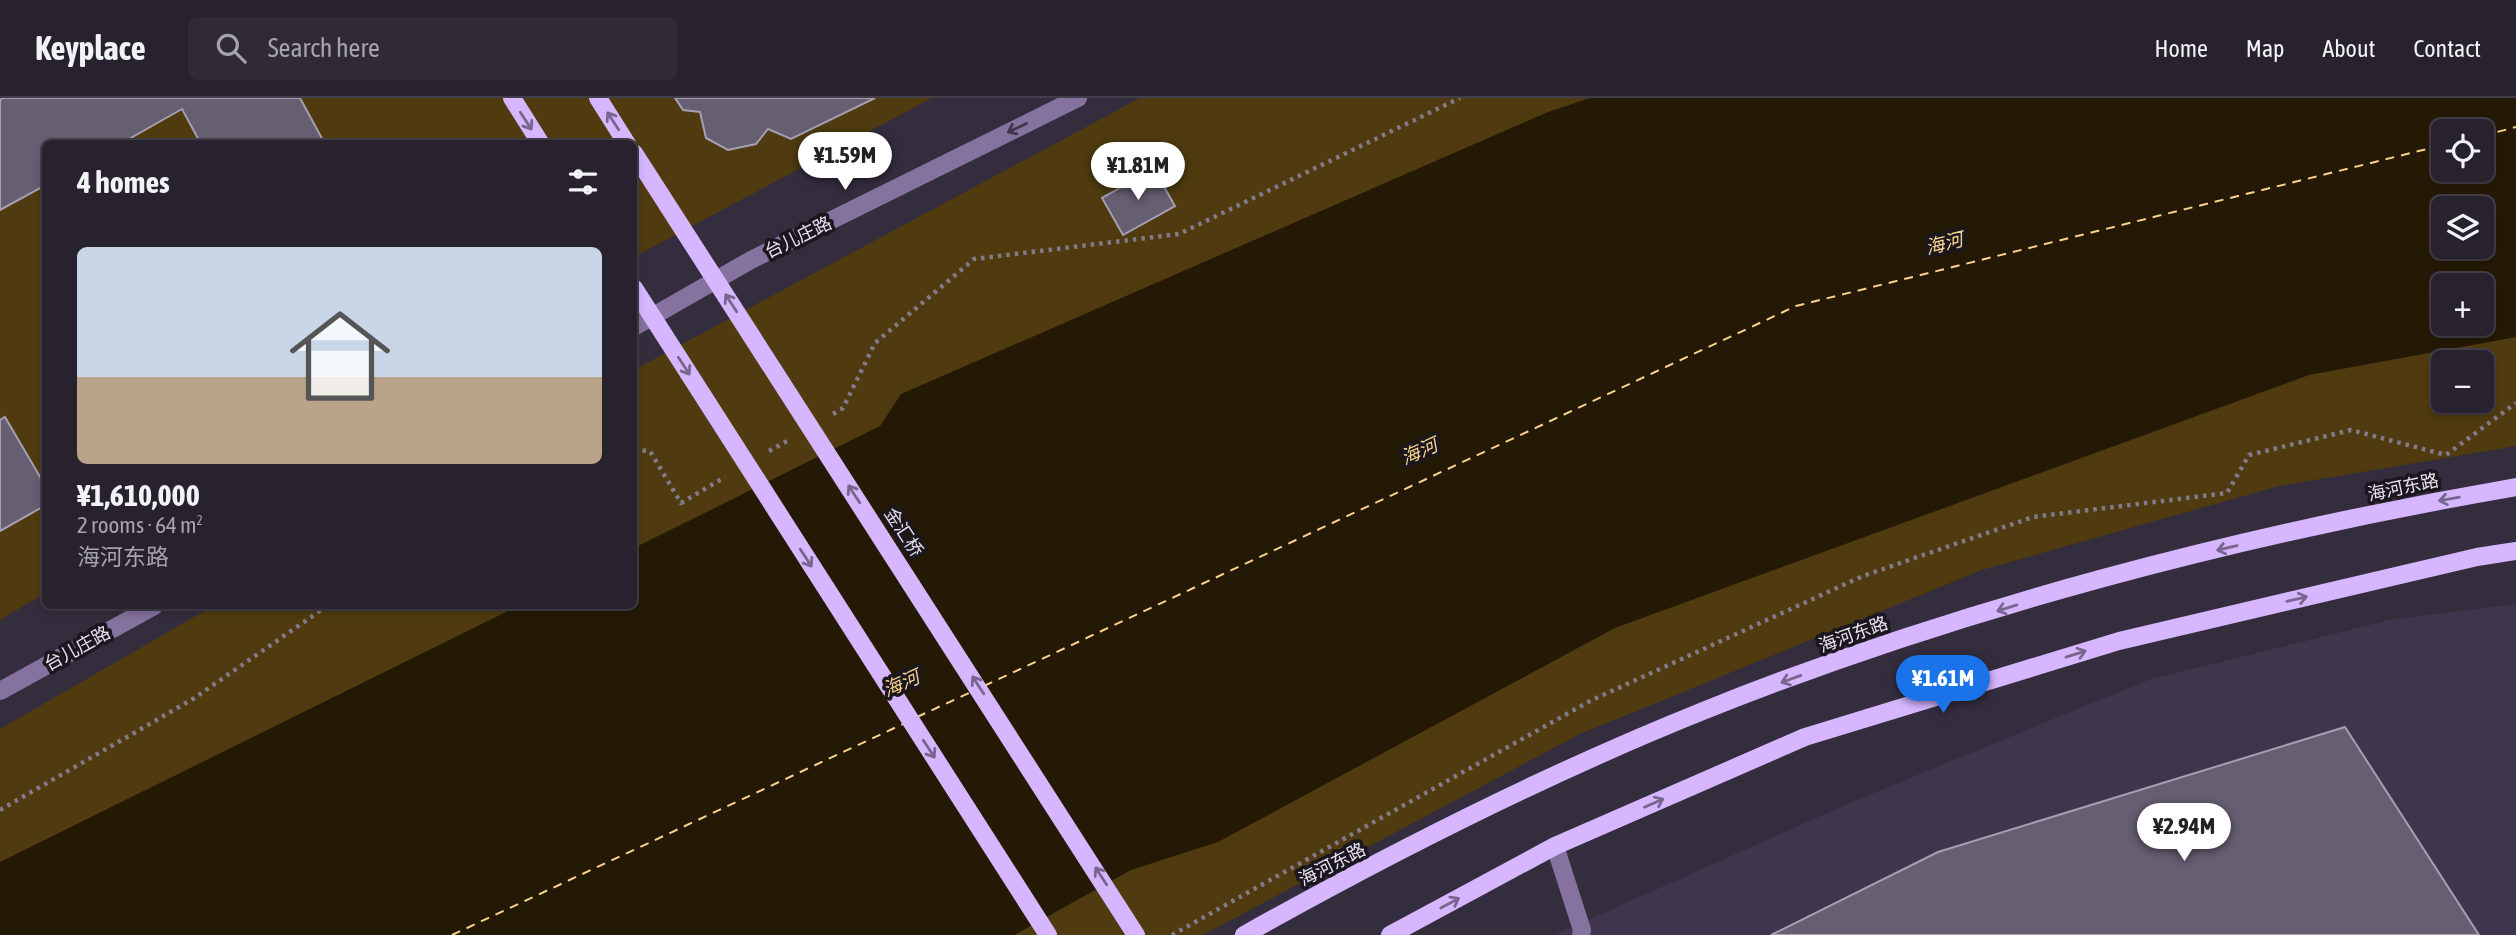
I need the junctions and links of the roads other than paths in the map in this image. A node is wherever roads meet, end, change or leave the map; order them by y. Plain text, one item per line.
1 (512, 98) edge
2 (598, 98) edge
3 (1078, 98) edge
4 (538, 140) edge
5 (624, 140) edge
6 (637, 158) edge
7 (637, 293) edge
8 (637, 325) edge
9 (2516, 487) edge
10 (2516, 551) edge
11 (149, 609) edge
12 (0, 691) edge
13 (1555, 846) junction
14 (1048, 935) edge
15 (1136, 935) edge
16 (1244, 935) edge
17 (1390, 935) edge
18 (1581, 935) edge

1 -> 4 main road
5 -> 2 main road
3 -> 8 street, 台儿庄路
15 -> 6 main road, 金汇桥, bridge
7 -> 14 main road, bridge
9 -> 16 main road, 海河东路
13 -> 10 main road
11 - 12 street, 台儿庄路
17 -> 13 main road
13 - 18 street

